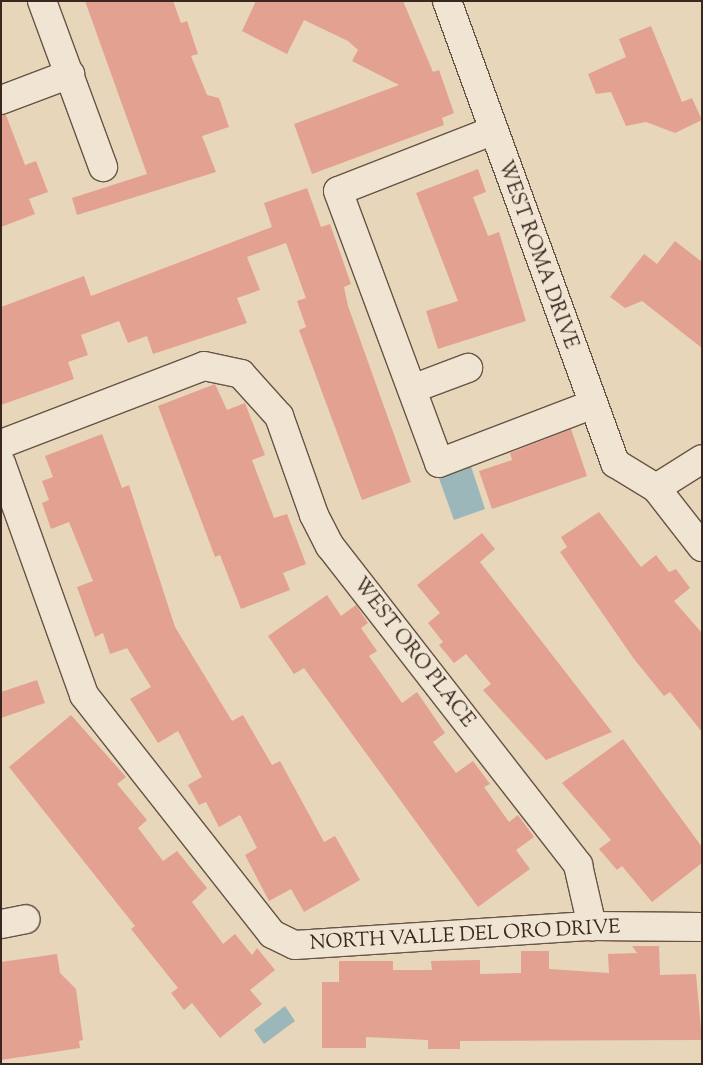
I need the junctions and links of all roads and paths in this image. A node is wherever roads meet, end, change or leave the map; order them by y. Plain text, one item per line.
1 (42, 1) edge
2 (447, 1) edge
3 (70, 74) junction
4 (1, 100) edge
5 (492, 131) junction
6 (104, 167) dead end
7 (468, 368) dead end
8 (412, 389) junction
9 (590, 405) junction
10 (1, 444) edge
11 (702, 459) edge
12 (1, 463) edge
13 (656, 488) junction
14 (702, 547) edge
15 (592, 926) junction
16 (702, 927) edge

1 - 3 street
2 - 5 street, WEST ROMA DRIVE
3 - 4 street
3 - 6 street
5 - 8 street
5 - 9 street, WEST ROMA DRIVE
7 - 8 street
8 - 9 street
9 - 13 street, WEST ROMA DRIVE
10 - 15 street, WEST ORO PLACE
11 - 13 street
12 - 15 street, NORTH VALLE DEL ORO DRIVE
13 - 14 street
15 - 16 street, NORTH VALLE DEL ORO DRIVE

